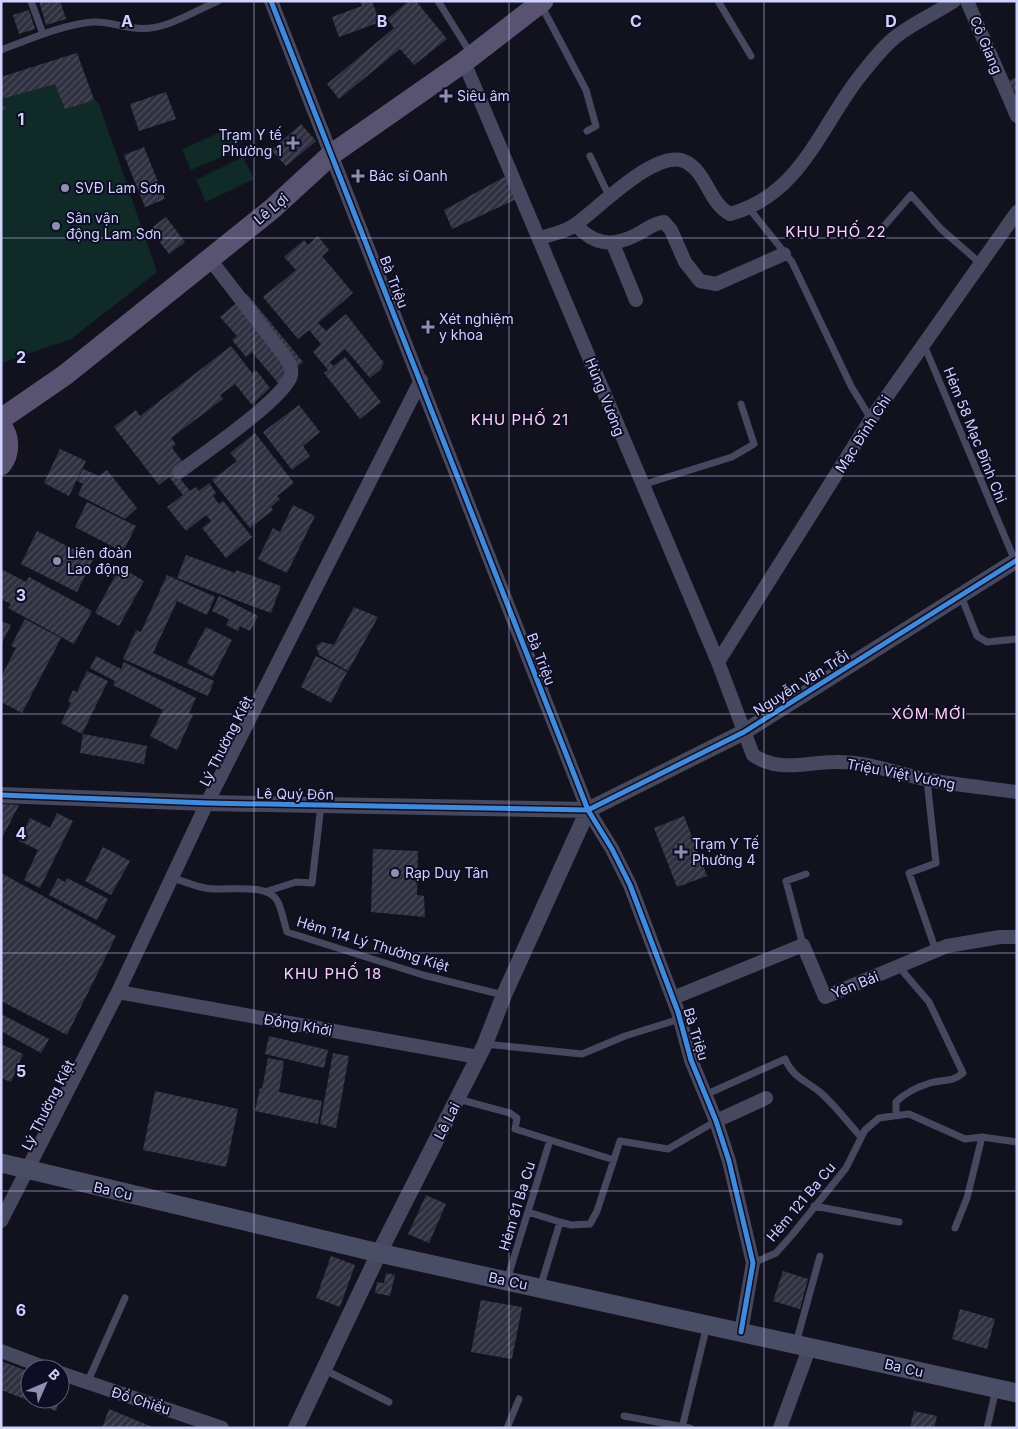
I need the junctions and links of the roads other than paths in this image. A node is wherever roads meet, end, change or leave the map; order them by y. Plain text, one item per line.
1 (31, 1) edge
2 (218, 1) edge
3 (271, 1) edge
4 (438, 1) edge
5 (718, 1) edge
6 (954, 1) edge
7 (967, 1) edge
8 (540, 2) edge
9 (42, 34) junction
10 (1, 50) edge
11 (751, 56) dead end
12 (468, 59) junction
13 (1017, 116) edge
14 (587, 131) dead end
15 (332, 154) junction
16 (590, 156) dead end
17 (609, 196) junction
18 (748, 207) junction
19 (1017, 212) edge
20 (576, 225) junction
21 (885, 225) dead end
22 (540, 238) junction
23 (613, 244) junction
24 (784, 254) junction
25 (209, 258) junction
26 (980, 263) junction
27 (636, 300) dead end
28 (924, 345) junction
29 (421, 380) junction
30 (741, 404) dead end
31 (1, 419) edge
32 (871, 419) junction
33 (1, 426) edge
34 (1, 465) edge
35 (179, 472) dead end
36 (641, 485) junction
37 (1016, 560) edge
38 (961, 596) junction
39 (1017, 638) edge
40 (718, 662) junction
41 (744, 732) junction
42 (927, 780) junction
43 (1017, 792) edge
44 (1, 795) edge
45 (207, 803) junction
46 (321, 806) junction
47 (588, 810) junction
48 (806, 874) dead end
49 (171, 877) junction
50 (268, 892) junction
51 (1017, 937) edge
52 (803, 945) junction
53 (936, 951) junction
54 (899, 967) junction
55 (118, 992) junction
56 (504, 995) junction
57 (672, 998) junction
58 (680, 1019) junction
59 (481, 1051) junction
60 (706, 1095) junction
61 (458, 1098) junction
62 (766, 1098) dead end
63 (896, 1115) junction
64 (716, 1121) junction
65 (982, 1136) junction
66 (860, 1137) junction
67 (550, 1140) junction
68 (1017, 1142) edge
69 (614, 1160) junction
70 (1, 1163) edge
71 (28, 1171) junction
72 (814, 1206) junction
73 (528, 1212) junction
74 (1, 1221) edge
75 (560, 1222) junction
76 (899, 1222) dead end
77 (955, 1228) dead end
78 (379, 1253) junction
79 (820, 1256) dead end
80 (753, 1263) junction
81 (507, 1280) junction
82 (540, 1288) junction
83 (126, 1298) dead end
84 (707, 1325) junction
85 (741, 1332) junction
86 (803, 1345) junction
87 (1, 1351) edge
88 (22, 1359) edge
89 (324, 1370) junction
90 (70, 1377) edge
91 (87, 1383) junction
92 (996, 1389) junction
93 (1017, 1393) edge
94 (518, 1399) dead end
95 (389, 1402) dead end
96 (624, 1416) dead end
97 (685, 1427) edge
98 (222, 1428) edge
99 (296, 1428) edge
100 (507, 1428) edge
101 (780, 1428) edge
102 (987, 1428) edge

1 - 9 lane
2 - 9 lane
3 - 15 street, Bà Triệu
4 - 12 lane
5 - 11 lane
6 - 18 street
7 - 13 street, Cô Giang
8 - 12 main road, Lê Lợi
8 - 14 lane
9 - 10 lane
12 - 15 main road, Lê Lợi
12 - 22 street, Hùng Vương
15 - 25 main road, Lê Lợi
15 - 29 street, Bà Triệu
16 - 17 lane
17 - 18 street
17 - 20 street
18 - 24 lane
19 - 26 street, Mạc Đĩnh Chi
20 - 22 street
20 - 23 street
21 - 26 lane
22 - 36 street, Hùng Vương
23 - 24 street
23 - 27 street
24 - 32 lane
25 - 31 main road, Lê Lợi
25 - 35 street
26 - 28 street, Mạc Đĩnh Chi
28 - 32 street, Mạc Đĩnh Chi
28 - 37 lane, Hẻm 58 Mạc Đĩnh Chi
29 - 45 street, Lý Thường Kiệt
29 - 47 street, Bà Triệu
30 - 36 lane
32 - 40 street, Mạc Đĩnh Chi
33 - 34 main road
36 - 40 street, Hùng Vương
37 - 38 street, Nguyễn Văn Trỗi
38 - 39 lane
38 - 41 street, Nguyễn Văn Trỗi
40 - 41 street, Hùng Vương
41 - 42 street, Triệu Việt Vương
41 - 47 street, Nguyễn Văn Trỗi
42 - 43 street, Triệu Việt Vương
42 - 53 lane
44 - 45 street, Lê Quý Đôn
45 - 46 street, Lê Quý Đôn
45 - 49 street, Lý Thường Kiệt
46 - 47 street, Lê Quý Đôn
46 - 50 lane
47 - 56 street, Lê Lai
47 - 57 street, Bà Triệu
48 - 52 lane
49 - 50 lane
49 - 55 street, Lý Thường Kiệt
50 - 56 lane, Hẻm 114 Lý Thường Kiệt
51 - 53 street, Yên Bái
52 - 54 street, Yên Bái
52 - 57 street
53 - 54 street, Yên Bái
54 - 63 lane
55 - 59 street, Đồng Khởi
55 - 71 street, Lý Thường Kiệt
56 - 59 street, Lê Lai
57 - 58 street, Bà Triệu
58 - 59 lane
58 - 60 street, Bà Triệu
59 - 61 street, Lê Lai
60 - 64 street, Bà Triệu
60 - 66 lane
61 - 67 lane
61 - 78 street, Lê Lai
62 - 64 street
63 - 65 lane, Hẻm 121 Ba Cu
63 - 66 lane, Hẻm 121 Ba Cu
64 - 69 lane
64 - 80 street, Bà Triệu
65 - 68 lane, Hẻm 121 Ba Cu
65 - 77 lane
66 - 72 lane, Hẻm 121 Ba Cu
67 - 69 lane
67 - 73 lane, Hẻm 81 Ba Cu
69 - 75 lane
70 - 71 main road, Ba Cu
71 - 74 street, Lý Thường Kiệt
71 - 78 main road, Ba Cu
72 - 76 lane
72 - 80 lane, Hẻm 121 Ba Cu
73 - 75 lane
73 - 81 lane, Hẻm 81 Ba Cu
75 - 82 lane
78 - 81 main road, Ba Cu
78 - 89 street, Lê Lai
79 - 86 lane
80 - 85 street, Bà Triệu
81 - 82 main road, Ba Cu
82 - 84 main road, Ba Cu
83 - 91 lane
84 - 85 main road, Ba Cu
84 - 97 lane
85 - 86 main road, Ba Cu
86 - 92 main road, Ba Cu
86 - 101 street
87 - 88 street
89 - 95 lane
89 - 99 street, Lê Lai
90 - 91 street, Đồ Chiểu
91 - 98 street, Đồ Chiểu
92 - 93 main road, Ba Cu
92 - 102 lane
94 - 100 lane
96 - 97 lane

